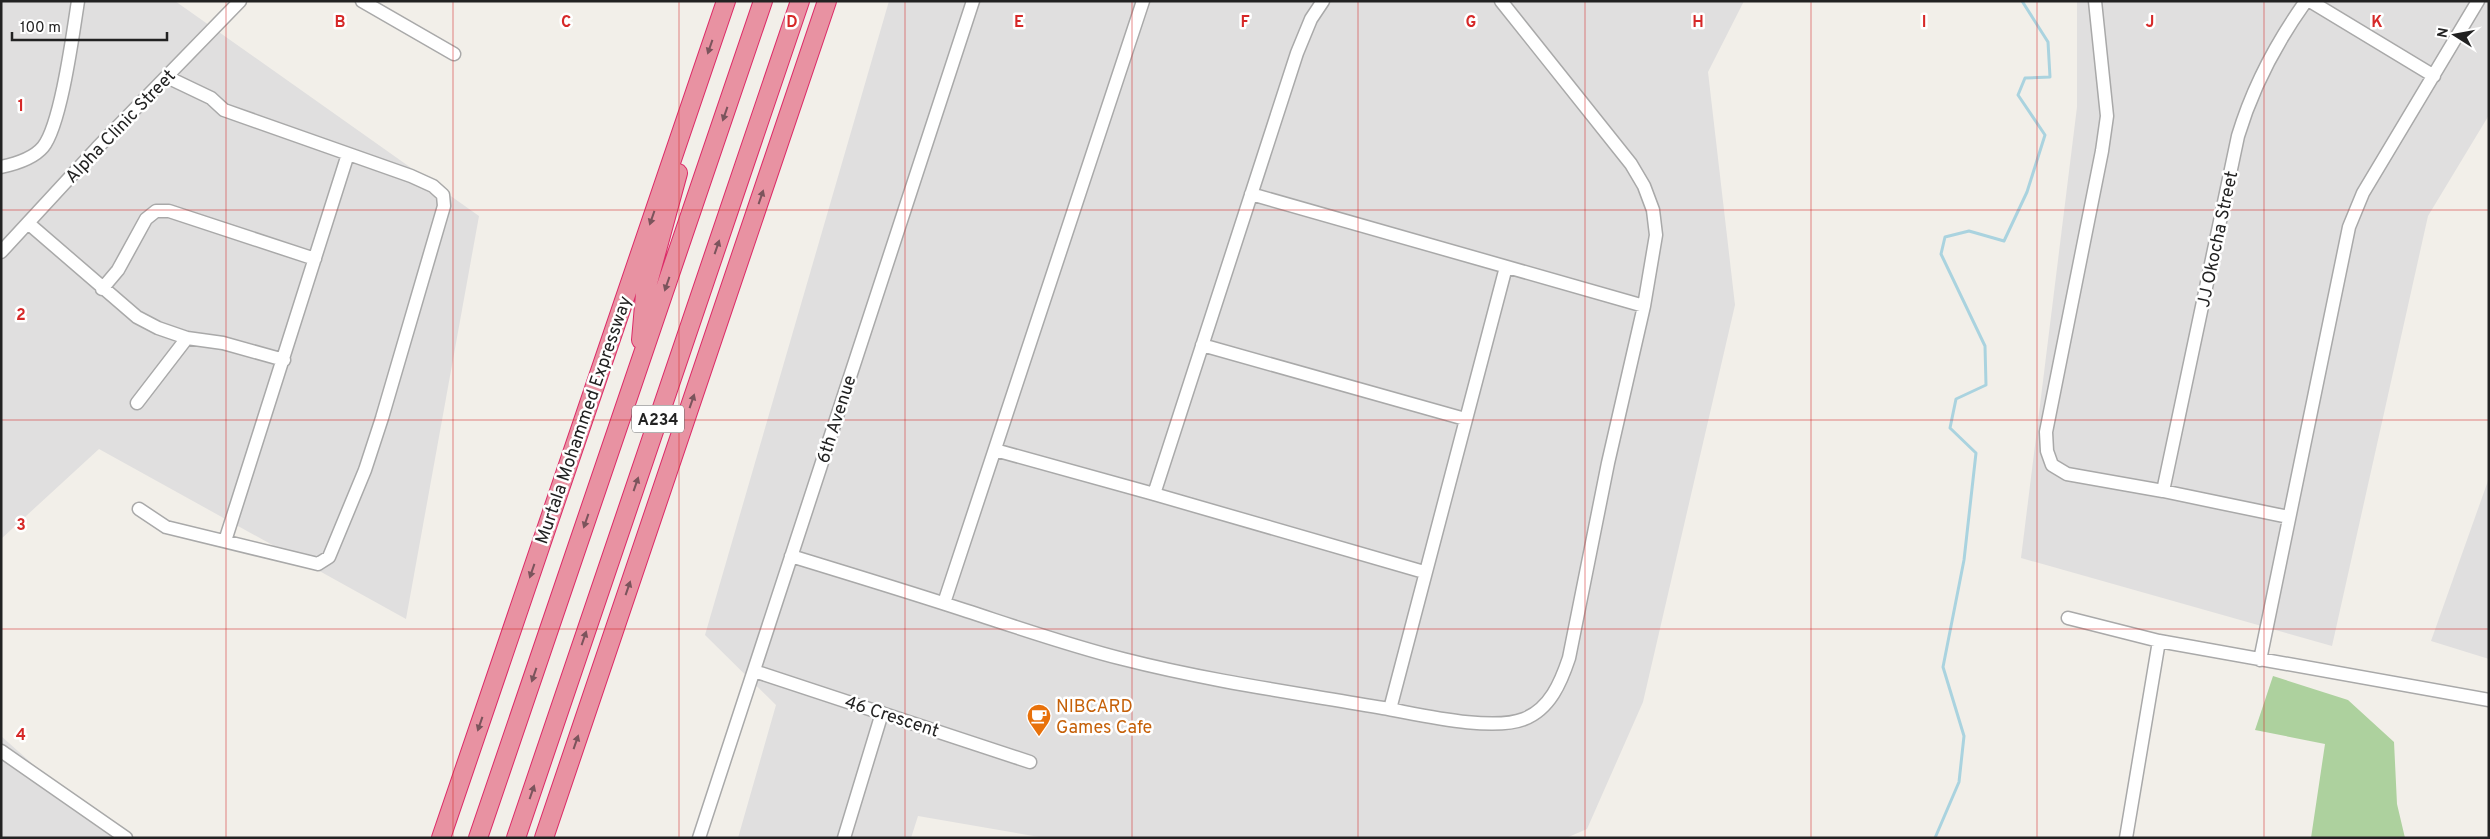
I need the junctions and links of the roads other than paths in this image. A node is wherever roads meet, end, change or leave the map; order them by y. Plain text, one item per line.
1 (78, 1) edge
2 (240, 1) edge
3 (362, 1) edge
4 (726, 1) edge
5 (763, 1) edge
6 (800, 1) edge
7 (827, 1) edge
8 (973, 1) edge
9 (1143, 1) edge
10 (1323, 1) edge
11 (1501, 1) edge
12 (2095, 1) edge
13 (2306, 1) edge
14 (2310, 1) edge
15 (2478, 1) edge
16 (454, 54) dead end
17 (2434, 76) junction
18 (166, 77) junction
19 (691, 101) junction
20 (348, 154) junction
21 (1, 167) edge
22 (1251, 194) junction
23 (28, 223) junction
24 (751, 227) junction
25 (1, 252) edge
26 (315, 259) junction
27 (1506, 267) junction
28 (102, 289) junction
29 (1644, 306) junction
30 (692, 321) junction
31 (187, 338) junction
32 (1202, 345) junction
33 (284, 360) junction
34 (639, 366) junction
35 (137, 403) dead end
36 (1464, 419) junction
37 (994, 450) junction
38 (2163, 490) junction
39 (1154, 494) junction
40 (139, 509) dead end
41 (2288, 517) junction
42 (225, 541) junction
43 (791, 556) junction
44 (1424, 572) junction
45 (944, 603) junction
46 (2068, 618) dead end
47 (2159, 641) junction
48 (2260, 660) junction
49 (754, 671) junction
50 (2489, 700) edge
51 (1390, 709) junction
52 (882, 713) junction
53 (1, 751) edge
54 (1030, 762) dead end
55 (126, 838) edge
56 (441, 838) edge
57 (478, 838) edge
58 (516, 838) edge
59 (544, 838) edge
60 (699, 838) edge
61 (844, 838) edge
62 (2126, 838) edge

1 - 21 street
2 - 18 street, Alpha Clinic Street
3 - 16 street
4 -> 19 highway, Murtala Mohammed Expressway
5 -> 34 highway, Murtala Mohammed Expressway / A234
30 -> 6 highway, A234
24 -> 7 highway
8 - 43 street, 6th Avenue
9 - 37 street
10 - 22 street
11 - 29 street
12 - 38 street
13 - 38 street, JJ Okocha Street
14 - 17 street
15 - 17 street
17 - 41 street
18 - 20 street
18 - 23 street, Alpha Clinic Street
19 - 34 highway
19 -> 56 highway, Murtala Mohammed Expressway
20 - 26 street
20 - 42 street
22 - 27 street
22 - 32 street
23 - 25 street, Alpha Clinic Street
23 - 28 street
24 - 30 highway
59 -> 24 highway
26 - 28 street
26 - 33 street
27 - 29 street
27 - 36 street
28 - 31 street
29 - 51 street
58 -> 30 highway, A234
31 - 33 street
31 - 35 street
32 - 36 street
32 - 39 street
33 - 42 street
34 -> 57 highway, Murtala Mohammed Expressway / A234
36 - 44 street
37 - 39 street
37 - 45 street
38 - 41 street
39 - 44 street
40 - 42 street
41 - 48 street
43 - 45 street
43 - 49 street, 6th Avenue
44 - 51 street
45 - 51 street
46 - 47 street
47 - 48 street
47 - 62 street
48 - 50 street
49 - 52 street, 46 Crescent
49 - 60 street, 6th Avenue
52 - 54 street, 46 Crescent
52 - 61 street
53 - 55 street

